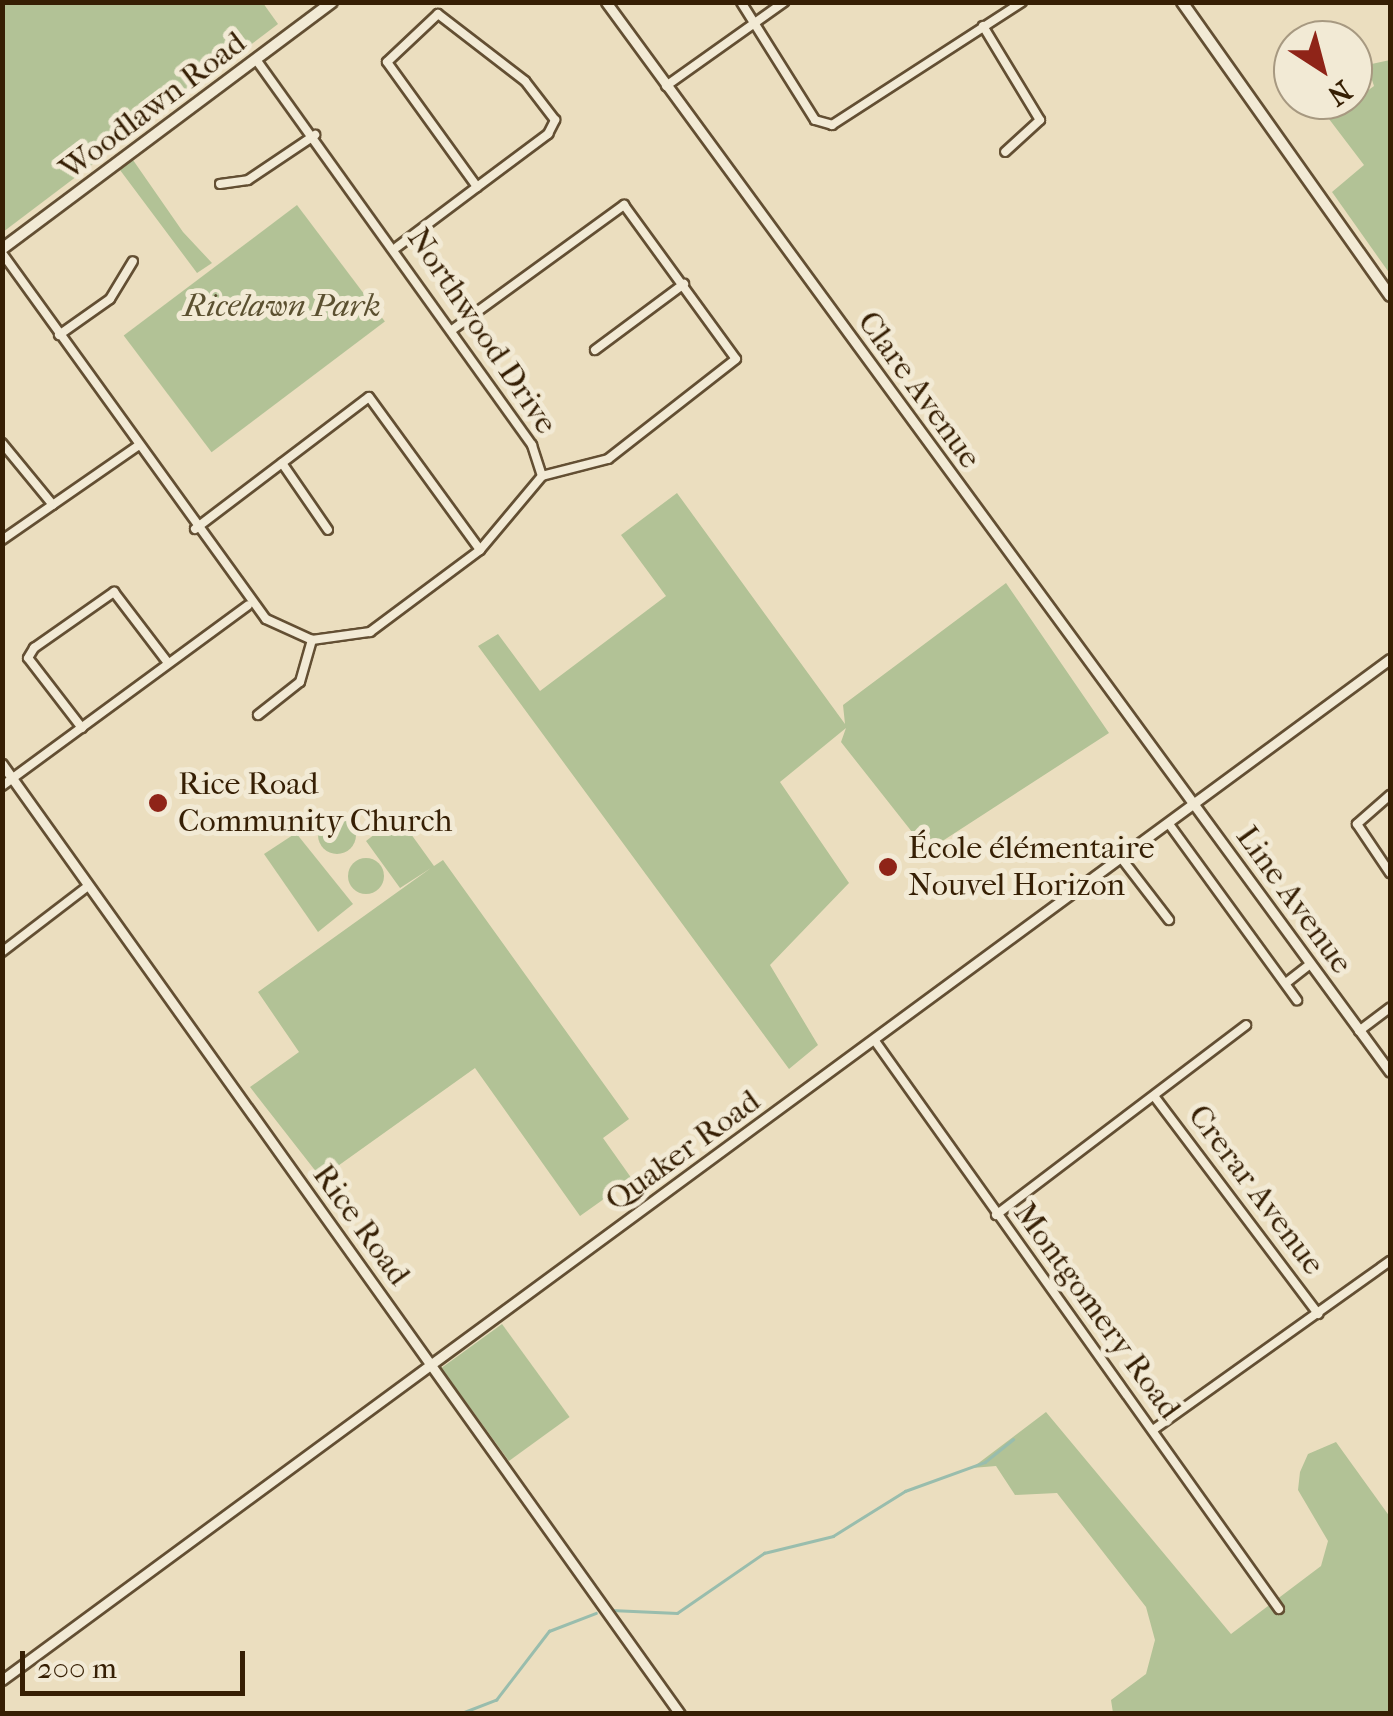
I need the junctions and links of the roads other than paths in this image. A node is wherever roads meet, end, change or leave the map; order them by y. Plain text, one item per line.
1 (606, 2) edge
2 (741, 2) edge
3 (784, 2) edge
4 (1022, 2) edge
5 (1182, 2) edge
6 (329, 4) edge
7 (753, 23) junction
8 (984, 26) junction
9 (256, 60) junction
10 (666, 86) junction
11 (315, 135) junction
12 (1004, 152) dead end
13 (220, 184) dead end
14 (478, 187) junction
15 (397, 247) junction
16 (2, 251) edge
17 (133, 261) dead end
18 (684, 284) junction
19 (1390, 296) edge
20 (452, 330) junction
21 (59, 335) junction
22 (595, 350) dead end
23 (2, 442) edge
24 (138, 446) junction
25 (282, 463) junction
26 (542, 476) junction
27 (53, 506) junction
28 (196, 529) junction
29 (328, 530) dead end
30 (2, 540) edge
31 (480, 550) junction
32 (248, 605) junction
33 (312, 640) junction
34 (1390, 659) edge
35 (168, 663) junction
36 (258, 715) dead end
37 (82, 728) junction
38 (2, 764) edge
39 (13, 778) junction
40 (2, 786) edge
41 (1390, 795) edge
42 (1193, 806) junction
43 (1168, 824) junction
44 (1122, 859) junction
45 (1390, 873) edge
46 (88, 886) junction
47 (1169, 920) dead end
48 (2, 952) edge
49 (1310, 964) junction
50 (1286, 983) junction
51 (1297, 1000) dead end
52 (1390, 1008) edge
53 (1246, 1025) dead end
54 (1359, 1030) junction
55 (875, 1041) junction
56 (1390, 1072) edge
57 (1154, 1096) junction
58 (996, 1215) junction
59 (1390, 1261) edge
60 (1318, 1314) junction
61 (432, 1367) junction
62 (1152, 1430) junction
63 (1278, 1609) dead end
64 (2, 1680) edge
65 (680, 1714) edge

1 - 10 street, Clare Avenue
2 - 7 street
3 - 7 street
4 - 8 street
5 - 19 main road
6 - 9 main road, Woodlawn Road
7 - 8 street
7 - 10 street
8 - 12 street
9 - 11 street, Northwood Drive
9 - 16 main road, Woodlawn Road
10 - 42 street, Clare Avenue
11 - 13 street
11 - 15 street, Northwood Drive
14 - 14 street
14 - 15 street
15 - 20 street, Northwood Drive
16 - 21 street
17 - 21 street
18 - 20 street
18 - 22 street
18 - 26 street
20 - 26 street, Northwood Drive
21 - 24 street
23 - 27 street
24 - 27 street
24 - 28 street
25 - 28 street
25 - 29 street
25 - 31 street
26 - 31 street, Northwood Drive
27 - 30 street
28 - 32 street
31 - 33 street, Northwood Drive
32 - 33 street
32 - 35 street
33 - 36 street
34 - 42 street, Quaker Road
35 - 37 street
35 - 37 street
37 - 39 street
38 - 39 street, Rice Road
39 - 40 street
39 - 46 street, Rice Road
41 - 45 street
42 - 43 street, Quaker Road
42 - 49 street, Line Avenue
43 - 44 street, Quaker Road
43 - 50 street
44 - 47 street
44 - 55 street, Quaker Road
46 - 48 street
46 - 61 street, Rice Road
49 - 50 street
49 - 54 street, Line Avenue
50 - 51 street
52 - 54 street
53 - 57 street
54 - 56 street, Line Avenue
55 - 58 street, Montgomery Road
55 - 61 street, Quaker Road
57 - 58 street
57 - 60 street, Crerar Avenue
58 - 62 street, Montgomery Road
59 - 60 street
60 - 62 street
61 - 64 street, Quaker Road
61 - 65 street, Rice Road
62 - 63 street, Montgomery Road

